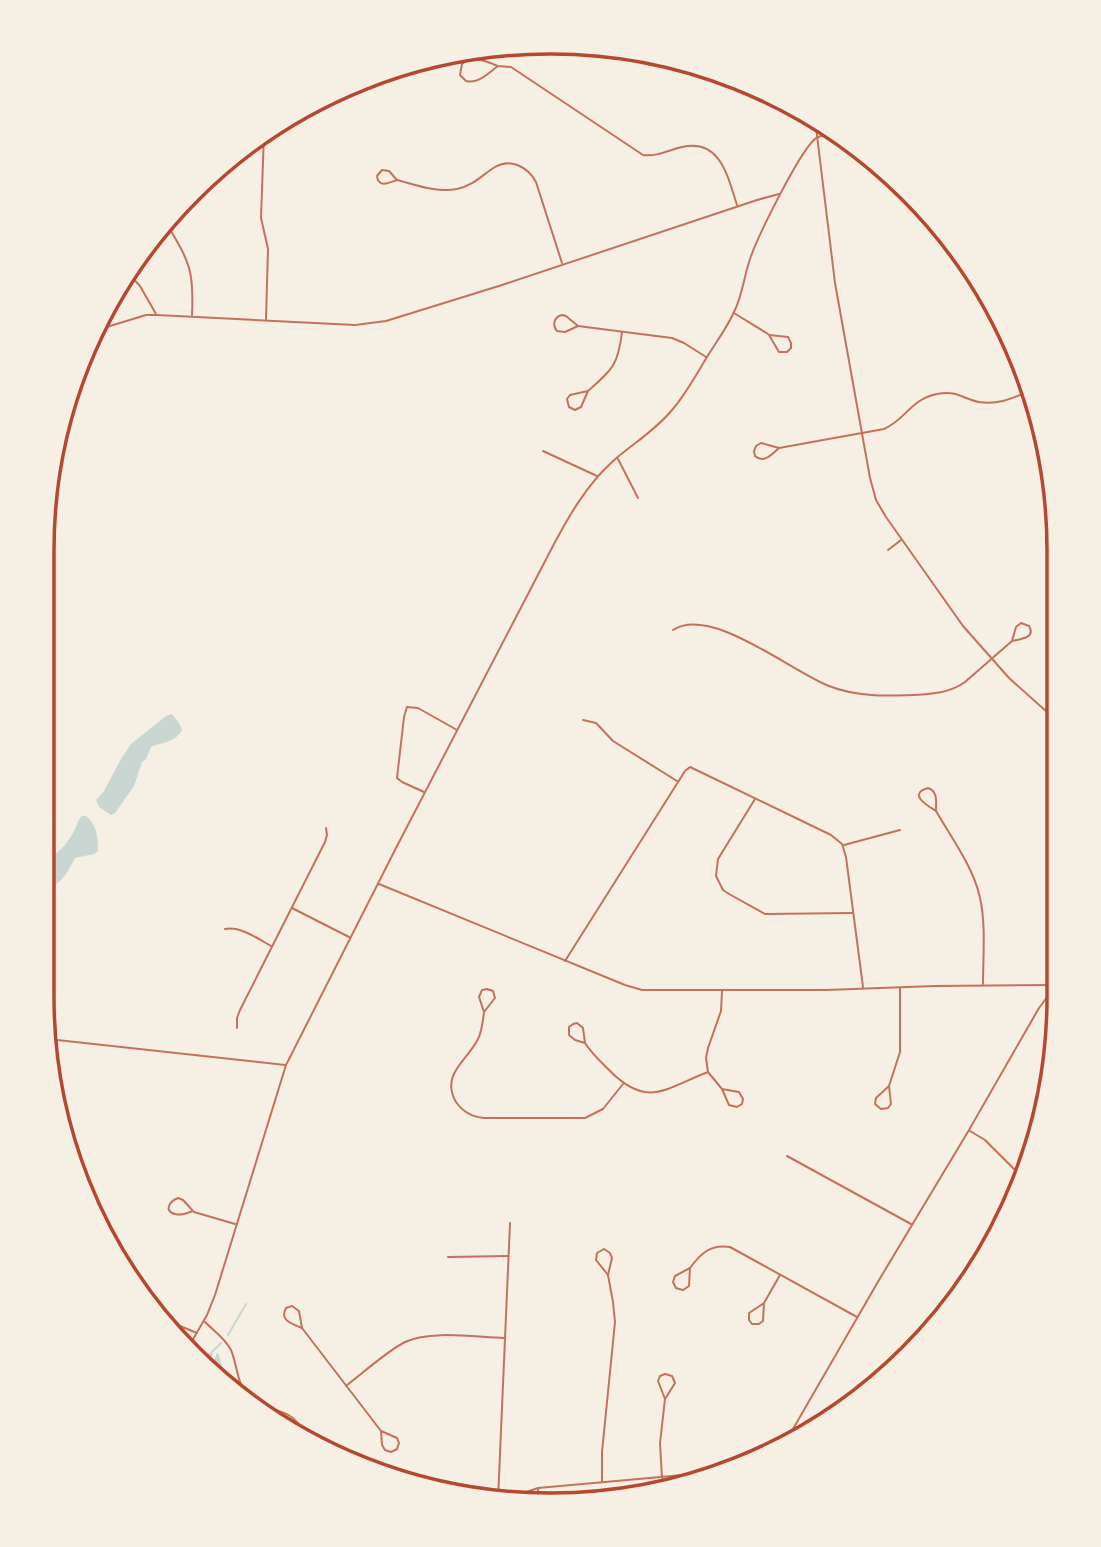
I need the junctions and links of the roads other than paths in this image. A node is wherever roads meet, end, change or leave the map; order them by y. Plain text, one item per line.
1 (478, 60) edge
2 (465, 62) edge
3 (498, 66) junction
4 (817, 132) edge
5 (818, 137) junction
6 (824, 137) edge
7 (263, 146) edge
8 (397, 180) junction
9 (780, 194) junction
10 (737, 206) junction
11 (171, 231) edge
12 (562, 264) junction
13 (135, 281) edge
14 (734, 313) junction
15 (156, 314) junction
16 (192, 316) junction
17 (266, 320) junction
18 (578, 326) junction
19 (107, 327) edge
20 (622, 332) junction
21 (769, 335) junction
22 (707, 357) junction
23 (588, 391) junction
24 (1021, 394) edge
25 (862, 433) junction
26 (779, 448) junction
27 (543, 451) dead end
28 (617, 458) junction
29 (598, 477) junction
30 (638, 498) dead end
31 (902, 540) junction
32 (888, 550) dead end
33 (673, 630) dead end
34 (1012, 641) junction
35 (992, 659) junction
36 (1047, 712) edge
37 (583, 720) dead end
38 (457, 730) junction
39 (678, 782) junction
40 (425, 793) junction
41 (755, 798) junction
42 (936, 811) junction
43 (326, 828) dead end
44 (900, 830) dead end
45 (843, 845) junction
46 (378, 884) junction
47 (292, 908) junction
48 (853, 913) junction
49 (225, 929) dead end
50 (350, 937) junction
51 (272, 946) junction
52 (565, 961) junction
53 (983, 985) junction
54 (1047, 985) edge
55 (900, 987) junction
56 (863, 988) junction
57 (722, 990) junction
58 (1047, 998) edge
59 (484, 1012) junction
60 (237, 1028) dead end
61 (56, 1041) edge
62 (585, 1043) junction
63 (286, 1065) junction
64 (708, 1072) junction
65 (623, 1084) junction
66 (889, 1086) junction
67 (722, 1089) junction
68 (969, 1130) junction
69 (787, 1156) dead end
70 (1015, 1170) edge
71 (193, 1212) junction
72 (510, 1223) dead end
73 (236, 1224) junction
74 (912, 1225) junction
75 (509, 1256) junction
76 (448, 1257) dead end
77 (690, 1268) junction
78 (781, 1274) junction
79 (608, 1275) junction
80 (764, 1303) junction
81 (858, 1317) junction
82 (203, 1321) junction
83 (178, 1325) edge
84 (302, 1328) junction
85 (197, 1333) junction
86 (505, 1339) junction
87 (193, 1340) edge
88 (241, 1384) edge
89 (346, 1386) junction
90 (665, 1399) junction
91 (279, 1412) edge
92 (283, 1413) joint
93 (297, 1423) edge
94 (792, 1430) edge
95 (381, 1431) junction
96 (683, 1475) edge
97 (678, 1476) joint
98 (662, 1478) junction
99 (602, 1483) junction
100 (538, 1488) junction
101 (498, 1490) edge
102 (526, 1492) edge
103 (538, 1493) edge

1 - 3 street
2 - 3 street
3 - 10 street
4 - 5 street
5 - 6 street
5 - 9 street
5 - 25 street
7 - 17 street
8 - 8 street
8 - 12 street
9 - 10 street
9 - 14 street
10 - 12 street
11 - 16 street
12 - 17 street
13 - 15 street
14 - 21 street
14 - 22 street
15 - 16 street
15 - 19 street
16 - 17 street
18 - 18 street
18 - 20 street
20 - 22 street
20 - 23 street
21 - 21 street
22 - 28 street
23 - 23 street
24 - 25 street
25 - 26 street
25 - 31 street
26 - 26 street
27 - 29 street
28 - 29 street
28 - 30 street
29 - 38 street
31 - 32 street
31 - 35 street
33 - 35 street
34 - 34 street
34 - 35 street
35 - 36 street
37 - 39 street
38 - 40 street
38 - 40 street
39 - 41 street
39 - 52 street
40 - 46 street
41 - 45 street
41 - 48 street
42 - 42 street
42 - 53 street
43 - 47 street
44 - 45 street
45 - 48 street
46 - 50 street
46 - 52 street
47 - 50 street
47 - 51 street
48 - 56 street
49 - 51 street
50 - 63 street
51 - 60 street
52 - 57 street
53 - 54 street
53 - 55 street
55 - 56 street
55 - 66 street
56 - 57 street
57 - 64 street
58 - 68 street
59 - 59 street
59 - 65 street
61 - 63 street
62 - 62 street
62 - 65 street
63 - 73 street
64 - 65 street
64 - 67 street
66 - 66 street
67 - 67 street
68 - 70 street
68 - 74 street
69 - 74 street
71 - 71 street
71 - 73 street
72 - 75 street
73 - 82 street
74 - 81 street
75 - 76 street
75 - 86 street
77 - 77 street
77 - 78 street
78 - 80 street
78 - 81 street
79 - 79 street
79 - 99 street
80 - 80 street
81 - 94 street
82 - 85 street
82 - 88 street
83 - 85 street
84 - 84 street
84 - 89 street
85 - 87 street
86 - 89 street
86 - 101 street
89 - 95 street
90 - 90 street
90 - 98 street
91 - 92 street
92 - 93 street
95 - 95 street
96 - 97 street
97 - 98 street
98 - 99 street
99 - 100 street
100 - 102 street
100 - 103 street

